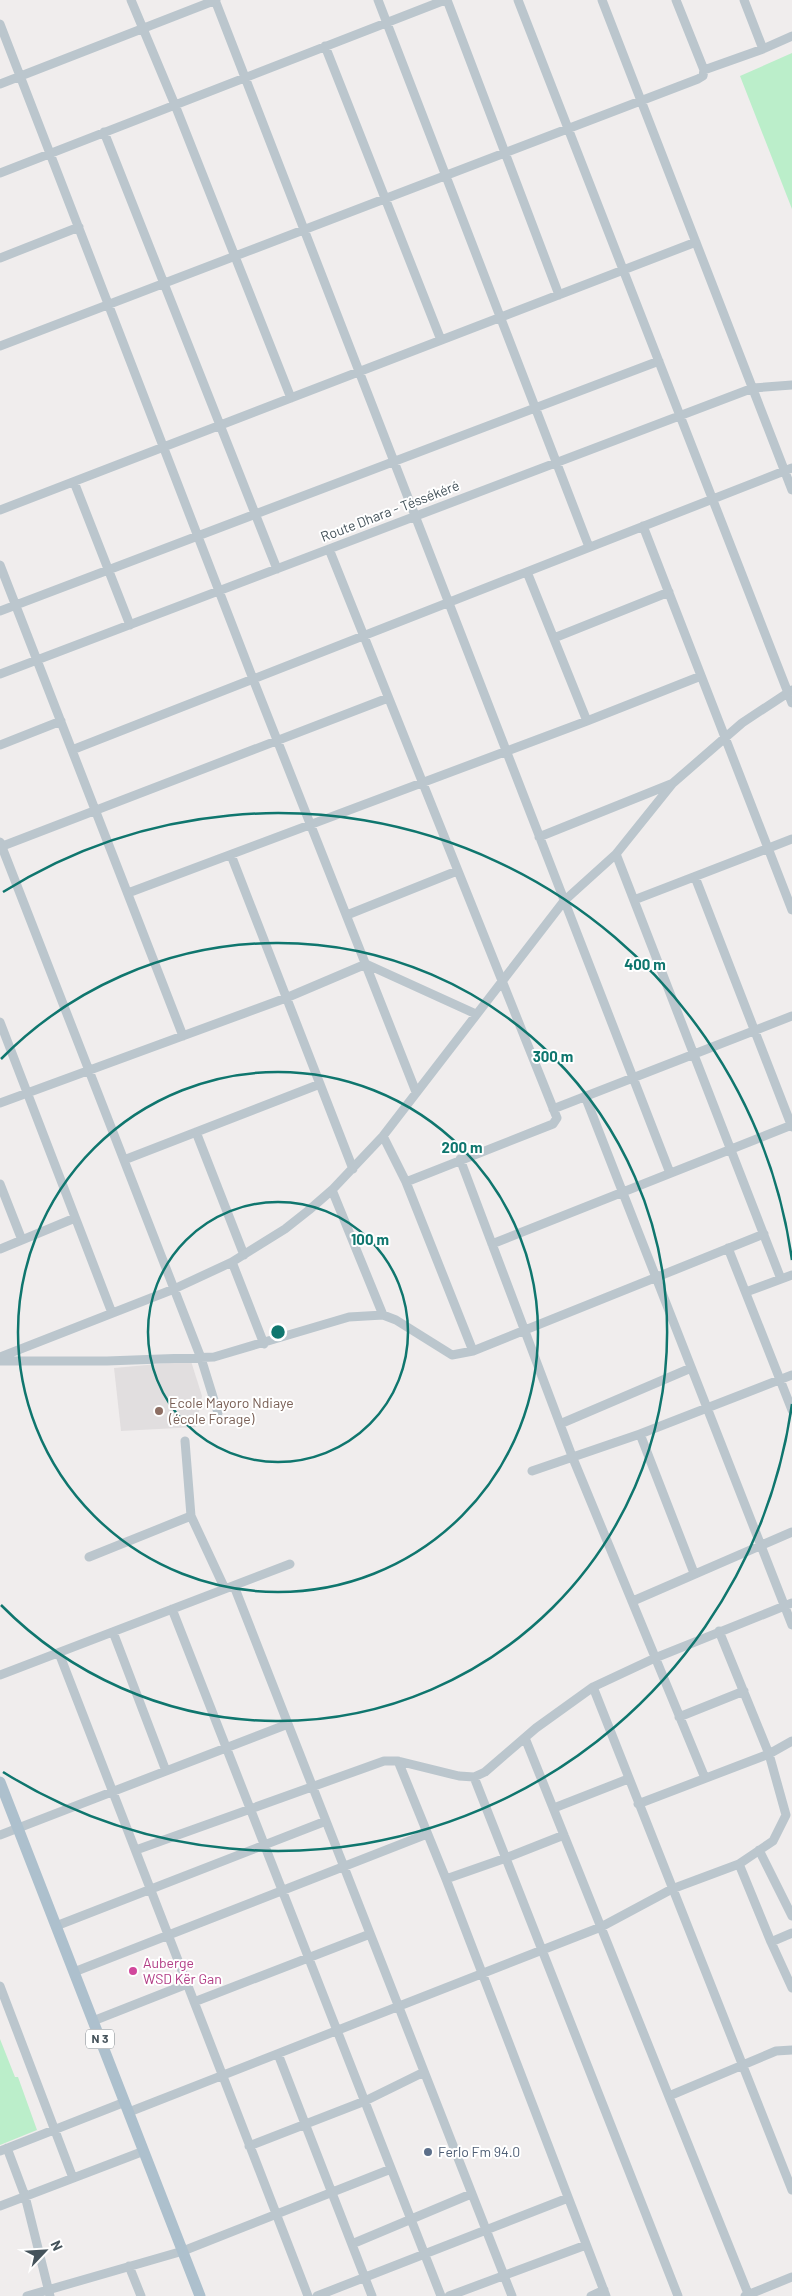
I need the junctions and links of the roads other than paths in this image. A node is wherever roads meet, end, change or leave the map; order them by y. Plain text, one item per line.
1 (131, 0) edge
2 (216, 0) edge
3 (378, 0) edge
4 (446, 0) edge
5 (518, 0) edge
6 (602, 0) edge
7 (676, 0) edge
8 (744, 0) edge
9 (386, 23) junction
10 (0, 24) edge
11 (142, 29) junction
12 (792, 36) edge
13 (325, 46) junction
14 (763, 49) junction
15 (704, 70) junction
16 (20, 76) junction
17 (245, 78) junction
18 (0, 84) edge
19 (641, 100) junction
20 (175, 105) junction
21 (568, 128) junction
22 (104, 132) junction
23 (50, 153) junction
24 (505, 153) junction
25 (0, 173) edge
26 (445, 175) junction
27 (385, 198) junction
28 (79, 227) junction
29 (304, 230) junction
30 (696, 242) junction
31 (235, 256) junction
32 (0, 258) edge
33 (624, 270) junction
34 (164, 283) junction
35 (559, 295) junction
36 (109, 304) junction
37 (500, 318) junction
38 (441, 340) junction
39 (0, 346) edge
40 (659, 361) junction
41 (359, 372) junction
42 (792, 386) edge
43 (753, 388) junction
44 (291, 398) junction
45 (536, 408) junction
46 (681, 416) junction
47 (220, 426) junction
48 (165, 447) junction
49 (394, 462) junction
50 (557, 463) junction
51 (788, 469) edge
52 (74, 482) junction
53 (792, 490) edge
54 (713, 499) junction
55 (0, 510) edge
56 (256, 514) junction
57 (415, 516) junction
58 (643, 526) junction
59 (199, 536) junction
60 (589, 547) junction
61 (329, 549) junction
62 (0, 565) edge
63 (277, 569) junction
64 (108, 570) junction
65 (527, 572) junction
66 (221, 590) junction
67 (669, 592) junction
68 (448, 602) junction
69 (16, 605) junction
70 (0, 612) edge
71 (130, 624) junction
72 (363, 636) junction
73 (554, 638) junction
74 (37, 660) junction
75 (0, 674) edge
76 (701, 676) junction
77 (253, 679) junction
78 (790, 691) edge
79 (388, 698) junction
80 (792, 703) edge
81 (60, 721) junction
82 (588, 721) junction
83 (725, 738) junction
84 (278, 740) junction
85 (0, 745) edge
86 (72, 750) junction
87 (506, 752) junction
88 (422, 783) junction
89 (673, 783) junction
90 (95, 810) junction
91 (311, 825) junction
92 (539, 837) junction
93 (792, 839) edge
94 (1, 845) edge
95 (768, 849) junction
96 (616, 854) junction
97 (231, 855) junction
98 (458, 871) junction
99 (695, 877) junction
100 (128, 893) junction
101 (634, 900) junction
102 (564, 901) junction
103 (792, 910) edge
104 (347, 915) junction
105 (366, 964) junction
106 (502, 982) junction
107 (286, 998) junction
108 (476, 1014) junction
109 (792, 1016) edge
110 (0, 1022) edge
111 (754, 1030) junction
112 (183, 1036) junction
113 (694, 1054) junction
114 (89, 1070) junction
115 (632, 1078) junction
116 (320, 1084) junction
117 (416, 1092) junction
118 (27, 1093) junction
119 (584, 1096) junction
120 (0, 1103) edge
121 (553, 1109) junction
122 (792, 1126) edge
123 (196, 1132) junction
124 (383, 1136) junction
125 (731, 1149) junction
126 (460, 1159) junction
127 (124, 1160) junction
128 (353, 1169) junction
129 (670, 1173) junction
130 (406, 1182) junction
131 (0, 1184) edge
132 (332, 1190) junction
133 (622, 1192) junction
134 (10, 1209) junction
135 (0, 1213) edge
136 (75, 1218) junction
137 (764, 1234) junction
138 (22, 1240) junction
139 (492, 1244) junction
140 (728, 1248) junction
141 (0, 1249) edge
142 (244, 1254) junction
143 (232, 1262) junction
144 (792, 1275) edge
145 (655, 1278) junction
146 (781, 1279) junction
147 (174, 1289) junction
148 (746, 1292) junction
149 (112, 1313) junction
150 (383, 1315) junction
151 (525, 1330) junction
152 (264, 1344) junction
153 (473, 1351) junction
154 (201, 1358) junction
155 (0, 1359) edge
156 (691, 1368) junction
157 (792, 1375) edge
158 (780, 1380) junction
159 (707, 1408) junction
160 (792, 1410) edge
161 (218, 1413) dead end
162 (560, 1424) junction
163 (640, 1434) junction
164 (185, 1441) dead end
165 (572, 1456) junction
166 (532, 1471) dead end
167 (192, 1516) junction
168 (792, 1532) edge
169 (760, 1545) junction
170 (89, 1557) dead end
171 (290, 1564) dead end
172 (694, 1573) junction
173 (229, 1588) junction
174 (633, 1601) junction
175 (788, 1604) edge
176 (172, 1609) junction
177 (792, 1625) edge
178 (113, 1632) junction
179 (719, 1632) junction
180 (59, 1653) junction
181 (654, 1658) junction
182 (0, 1676) edge
183 (593, 1687) junction
184 (744, 1691) junction
185 (680, 1717) junction
186 (288, 1724) junction
187 (525, 1738) junction
188 (792, 1741) edge
189 (226, 1748) junction
190 (769, 1754) junction
191 (398, 1761) junction
192 (166, 1771) junction
193 (474, 1777) junction
194 (705, 1778) junction
195 (628, 1779) junction
196 (0, 1782) edge
197 (312, 1786) junction
198 (113, 1791) junction
199 (638, 1804) junction
200 (554, 1808) junction
201 (250, 1809) junction
202 (326, 1821) junction
203 (18, 1828) junction
204 (427, 1834) junction
205 (0, 1835) edge
206 (564, 1835) junction
207 (264, 1845) junction
208 (136, 1850) junction
209 (760, 1850) junction
210 (506, 1858) junction
211 (739, 1864) junction
212 (344, 1867) junction
213 (446, 1879) junction
214 (151, 1889) junction
215 (672, 1890) junction
216 (283, 1891) junction
217 (792, 1916) edge
218 (56, 1926) junction
219 (601, 1927) junction
220 (792, 1933) edge
221 (370, 1934) junction
222 (168, 1935) junction
223 (771, 1942) junction
224 (542, 1950) junction
225 (308, 1957) junction
226 (74, 1972) junction
227 (481, 1974) junction
228 (187, 1984) junction
229 (0, 1986) edge
230 (792, 1988) edge
231 (194, 2002) junction
232 (398, 2006) junction
233 (93, 2021) junction
234 (337, 2030) junction
235 (792, 2050) edge
236 (278, 2054) junction
237 (742, 2065) junction
238 (424, 2072) junction
239 (222, 2075) junction
240 (668, 2096) junction
241 (365, 2101) junction
242 (127, 2107) junction
243 (305, 2124) junction
244 (55, 2130) junction
245 (250, 2146) junction
246 (3, 2149) edge
247 (144, 2151) junction
248 (392, 2169) junction
249 (73, 2178) junction
250 (792, 2190) edge
251 (332, 2192) junction
252 (471, 2194) junction
253 (25, 2196) junction
254 (568, 2198) junction
255 (0, 2206) edge
256 (276, 2214) junction
257 (412, 2220) junction
258 (486, 2230) junction
259 (352, 2244) junction
260 (586, 2245) junction
261 (183, 2251) junction
262 (425, 2254) junction
263 (129, 2266) junction
264 (503, 2275) junction
265 (365, 2277) junction
266 (792, 2277) edge
267 (49, 2293) edge
268 (605, 2293) edge
269 (28, 2296) edge
270 (141, 2296) edge
271 (200, 2296) edge
272 (308, 2296) edge
273 (317, 2296) edge
274 (372, 2296) edge
275 (441, 2296) edge
276 (449, 2296) edge
277 (512, 2296) edge
278 (591, 2296) edge
279 (678, 2296) edge
280 (747, 2296) edge

1 - 11 street
2 - 11 street
2 - 17 street
3 - 9 street
4 - 9 street
4 - 24 street
5 - 21 street
6 - 19 street
7 - 15 street
8 - 14 street
9 - 13 street
9 - 26 street
10 - 16 street
11 - 16 street
11 - 20 street
12 - 14 street
13 - 17 street
13 - 27 street
14 - 15 street
15 - 19 street
16 - 18 street
16 - 23 street
17 - 20 street
17 - 29 street
19 - 21 street
19 - 30 street
20 - 22 street
20 - 31 street
21 - 24 street
21 - 33 street
22 - 23 street
22 - 34 street
23 - 25 street
23 - 28 street
24 - 26 street
24 - 35 street
26 - 27 street
26 - 37 street
27 - 29 street
27 - 38 street
28 - 32 street
28 - 36 street
29 - 31 street
29 - 41 street
30 - 33 street
30 - 43 street
31 - 34 street
31 - 44 street
33 - 35 street
33 - 40 street
34 - 36 street
34 - 47 street
35 - 37 street
36 - 39 street
36 - 48 street
37 - 38 street
37 - 45 street
38 - 41 street
40 - 45 street
40 - 46 street
41 - 44 street
41 - 49 street
42 - 43 street, Route Dhara - Téssékéré
43 - 46 street, Route Dhara - Téssékéré
43 - 51 street
44 - 47 street
45 - 49 street
45 - 50 street
46 - 50 street, Route Dhara - Téssékéré
46 - 54 street
47 - 48 street
47 - 56 street
48 - 52 street
48 - 59 street
49 - 56 street
49 - 57 street
50 - 57 street, Route Dhara - Téssékéré
50 - 60 street
51 - 53 street
51 - 54 street
52 - 55 street
52 - 64 street
54 - 58 street
54 - 78 street
56 - 59 street
56 - 63 street
57 - 61 street, Route Dhara - Téssékéré
57 - 68 street
58 - 60 street
58 - 67 street
59 - 64 street
59 - 66 street
60 - 65 street
61 - 63 street, Route Dhara - Téssékéré
61 - 72 street
62 - 69 street
63 - 66 street, Route Dhara - Téssékéré
64 - 69 street
64 - 71 street
65 - 68 street
65 - 73 street
66 - 71 street, Route Dhara - Téssékéré
66 - 77 street
67 - 73 street
67 - 76 street
68 - 72 street
68 - 87 street
69 - 70 street
69 - 74 street
71 - 74 street, Route Dhara - Téssékéré
72 - 77 street
72 - 79 street
73 - 82 street
74 - 75 street, Route Dhara - Téssékéré
74 - 81 street
76 - 82 street
76 - 83 street
77 - 84 street
77 - 86 street
78 - 80 street
78 - 83 street
79 - 84 street
79 - 88 street
81 - 85 street
81 - 86 street
82 - 87 street
83 - 89 street
83 - 95 street
84 - 90 street
84 - 91 street
86 - 90 street
87 - 88 street
87 - 92 street
88 - 91 street
88 - 98 street
89 - 92 street
89 - 96 street
90 - 94 street
90 - 100 street
91 - 97 street
91 - 104 street
92 - 102 street
93 - 95 street
94 - 114 street
95 - 99 street
95 - 103 street
96 - 101 street
96 - 102 street
97 - 100 street
97 - 107 street
98 - 104 street
98 - 106 street
99 - 101 street
99 - 111 street
100 - 112 street
101 - 113 street
102 - 106 street
102 - 115 street
104 - 105 street
105 - 107 street
105 - 108 street
105 - 117 street
106 - 108 street
106 - 121 street
107 - 112 street
107 - 116 street
108 - 117 street
109 - 111 street
110 - 118 street
111 - 113 street
111 - 122 street
112 - 114 street
113 - 115 street
113 - 125 street
114 - 118 street
114 - 127 street
115 - 119 street
115 - 129 street
116 - 123 street
116 - 128 street
117 - 124 street
118 - 120 street
118 - 136 street
119 - 121 street
119 - 133 street
121 - 126 street
122 - 125 street
123 - 127 street
123 - 142 street
124 - 128 street
124 - 130 street
125 - 129 street
125 - 137 street
126 - 130 street
126 - 139 street
127 - 147 street
128 - 132 street
129 - 133 street
130 - 153 street
131 - 134 street
132 - 142 street
132 - 150 street
133 - 139 street
133 - 145 street
134 - 135 street
134 - 138 street
136 - 138 street
136 - 149 street
137 - 140 street
137 - 146 street
138 - 141 street
139 - 151 street
140 - 145 street
140 - 148 street
142 - 143 street
143 - 147 street
143 - 152 street
144 - 146 street
145 - 151 street
145 - 156 street
146 - 148 street
147 - 149 street
147 - 154 street
148 - 158 street
149 - 155 street
150 - 152 street
150 - 153 street
151 - 153 street
151 - 162 street
152 - 154 street
154 - 155 street
154 - 161 street
156 - 159 street
156 - 162 street
157 - 158 street
158 - 159 street
158 - 160 street
159 - 163 street
159 - 169 street
162 - 165 street
163 - 165 street
163 - 172 street
164 - 167 street
165 - 166 street
165 - 174 street
167 - 170 street
167 - 173 street
168 - 169 street
169 - 172 street
169 - 175 street
171 - 173 street
172 - 174 street
173 - 176 street
173 - 186 street
174 - 181 street
175 - 177 street
175 - 179 street
176 - 178 street
176 - 189 street
178 - 180 street
178 - 192 street
179 - 181 street
179 - 184 street
180 - 182 street
180 - 198 street
181 - 183 street
181 - 185 street
183 - 187 street
183 - 195 street
184 - 185 street
184 - 190 street
185 - 194 street
186 - 189 street
186 - 197 street
187 - 193 street
187 - 200 street
188 - 190 street
189 - 192 street
189 - 201 street
190 - 194 street
190 - 209 street
191 - 193 street
191 - 197 street
191 - 204 street
192 - 198 street
193 - 210 street
194 - 199 street
195 - 199 street
195 - 200 street
196 - 203 main road, N 3
197 - 201 street
197 - 202 street
198 - 203 street
198 - 208 street
199 - 215 street
200 - 206 street
201 - 207 street
201 - 208 street
202 - 207 street
202 - 212 street
203 - 205 street
203 - 218 main road, N 3
204 - 212 street
204 - 213 street
206 - 210 street
206 - 219 street
207 - 214 street
207 - 216 street
208 - 214 street
209 - 211 street
209 - 217 street
210 - 213 street
210 - 224 street
211 - 215 street
211 - 223 street
212 - 216 street
212 - 221 street
213 - 227 street
214 - 218 street
214 - 222 street
215 - 219 street
215 - 237 street
216 - 222 street
216 - 225 street
218 - 226 main road, N 3
219 - 224 street
219 - 240 street
220 - 223 street
221 - 225 street
221 - 232 street
222 - 226 street
222 - 228 street
223 - 230 street
224 - 227 street
224 - 279 street
225 - 231 street
225 - 234 street
226 - 233 main road, N 3
227 - 232 street
227 - 254 street
228 - 231 street
228 - 233 street
229 - 244 street
231 - 239 street
232 - 234 street
232 - 238 street
233 - 242 main road, N 3
234 - 236 street
234 - 241 street
235 - 237 street
236 - 239 street
236 - 243 street
237 - 240 street
237 - 250 street
238 - 241 street
238 - 252 street
239 - 242 street
239 - 245 street
240 - 280 street
241 - 243 street
241 - 248 street
242 - 244 street
242 - 247 main road, N 3
243 - 245 street
243 - 251 street
244 - 246 street
244 - 249 street
245 - 256 street
246 - 253 street
247 - 249 street
247 - 261 main road, N 3
248 - 251 street
248 - 257 street
249 - 253 street
251 - 256 street
251 - 259 street
252 - 257 street
252 - 258 street
253 - 255 street
253 - 267 street
254 - 258 street
254 - 260 street
256 - 261 street
256 - 272 street
257 - 259 street
257 - 262 street
258 - 262 street
258 - 264 street
259 - 265 street
260 - 264 street
260 - 268 street
261 - 263 street
261 - 271 main road, N 3
262 - 265 street
262 - 275 street
263 - 267 street
263 - 270 street
264 - 276 street
264 - 277 street
265 - 273 street
265 - 274 street
266 - 280 street
267 - 269 street
268 - 278 street

